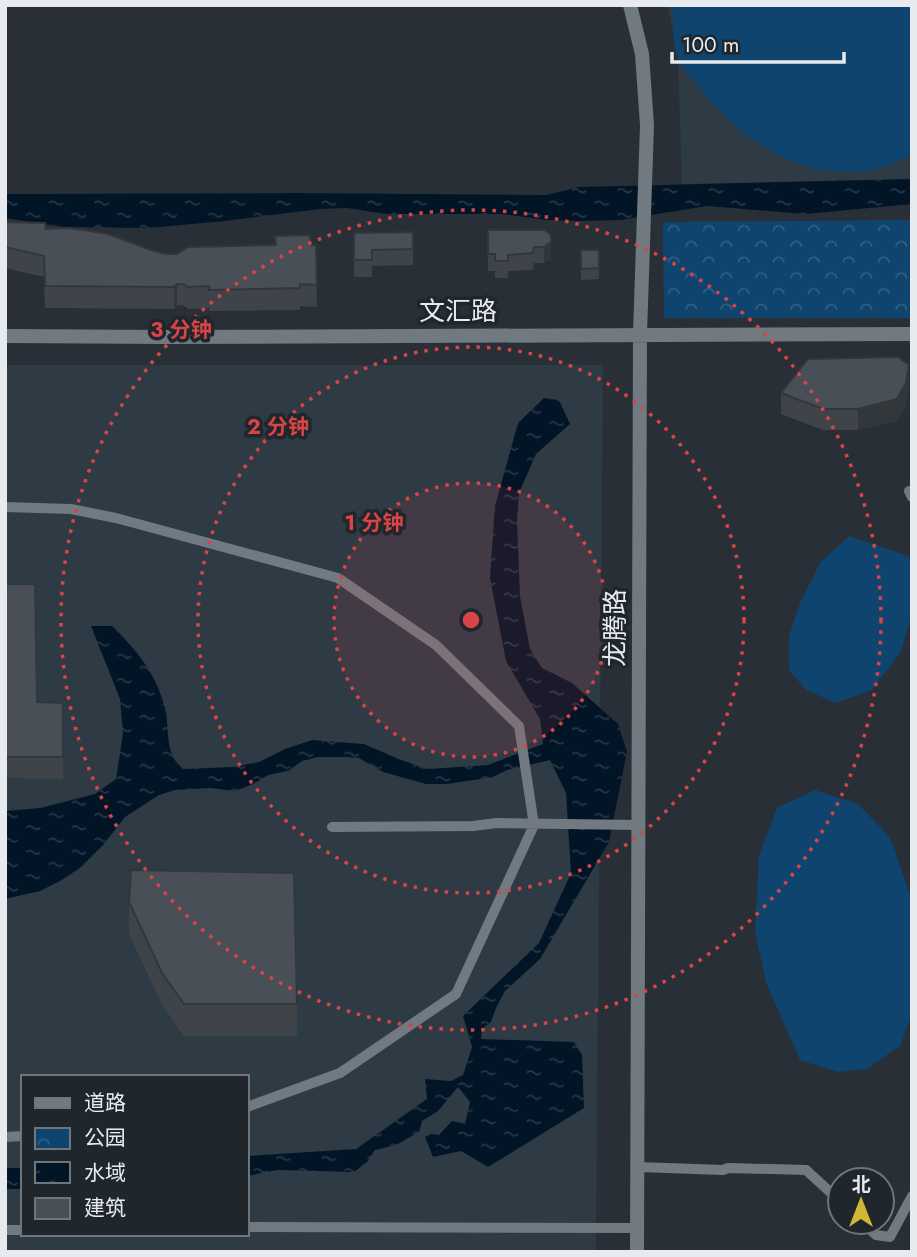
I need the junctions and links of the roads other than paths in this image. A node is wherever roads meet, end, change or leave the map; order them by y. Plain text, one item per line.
1 (630, 5) edge
2 (640, 334) junction
3 (912, 334) edge
4 (5, 336) edge
5 (5, 507) edge
6 (534, 825) junction
7 (639, 825) junction
8 (332, 827) dead end
9 (248, 1107) edge
10 (638, 1167) junction
11 (826, 1188) edge
12 (912, 1196) edge
13 (896, 1226) edge
14 (248, 1227) edge
15 (638, 1228) junction
16 (638, 1252) edge

1 - 2 main road, 龙腾路
2 - 3 main road, 文汇路
2 - 4 main road, 文汇路
2 - 7 main road, 龙腾路
5 - 6 street
6 - 7 street
6 - 8 street
6 - 9 street
7 - 10 main road, 龙腾路
10 - 11 street
10 - 15 main road, 龙腾路
12 - 13 street
14 - 15 street
15 - 16 main road, 龙腾路

